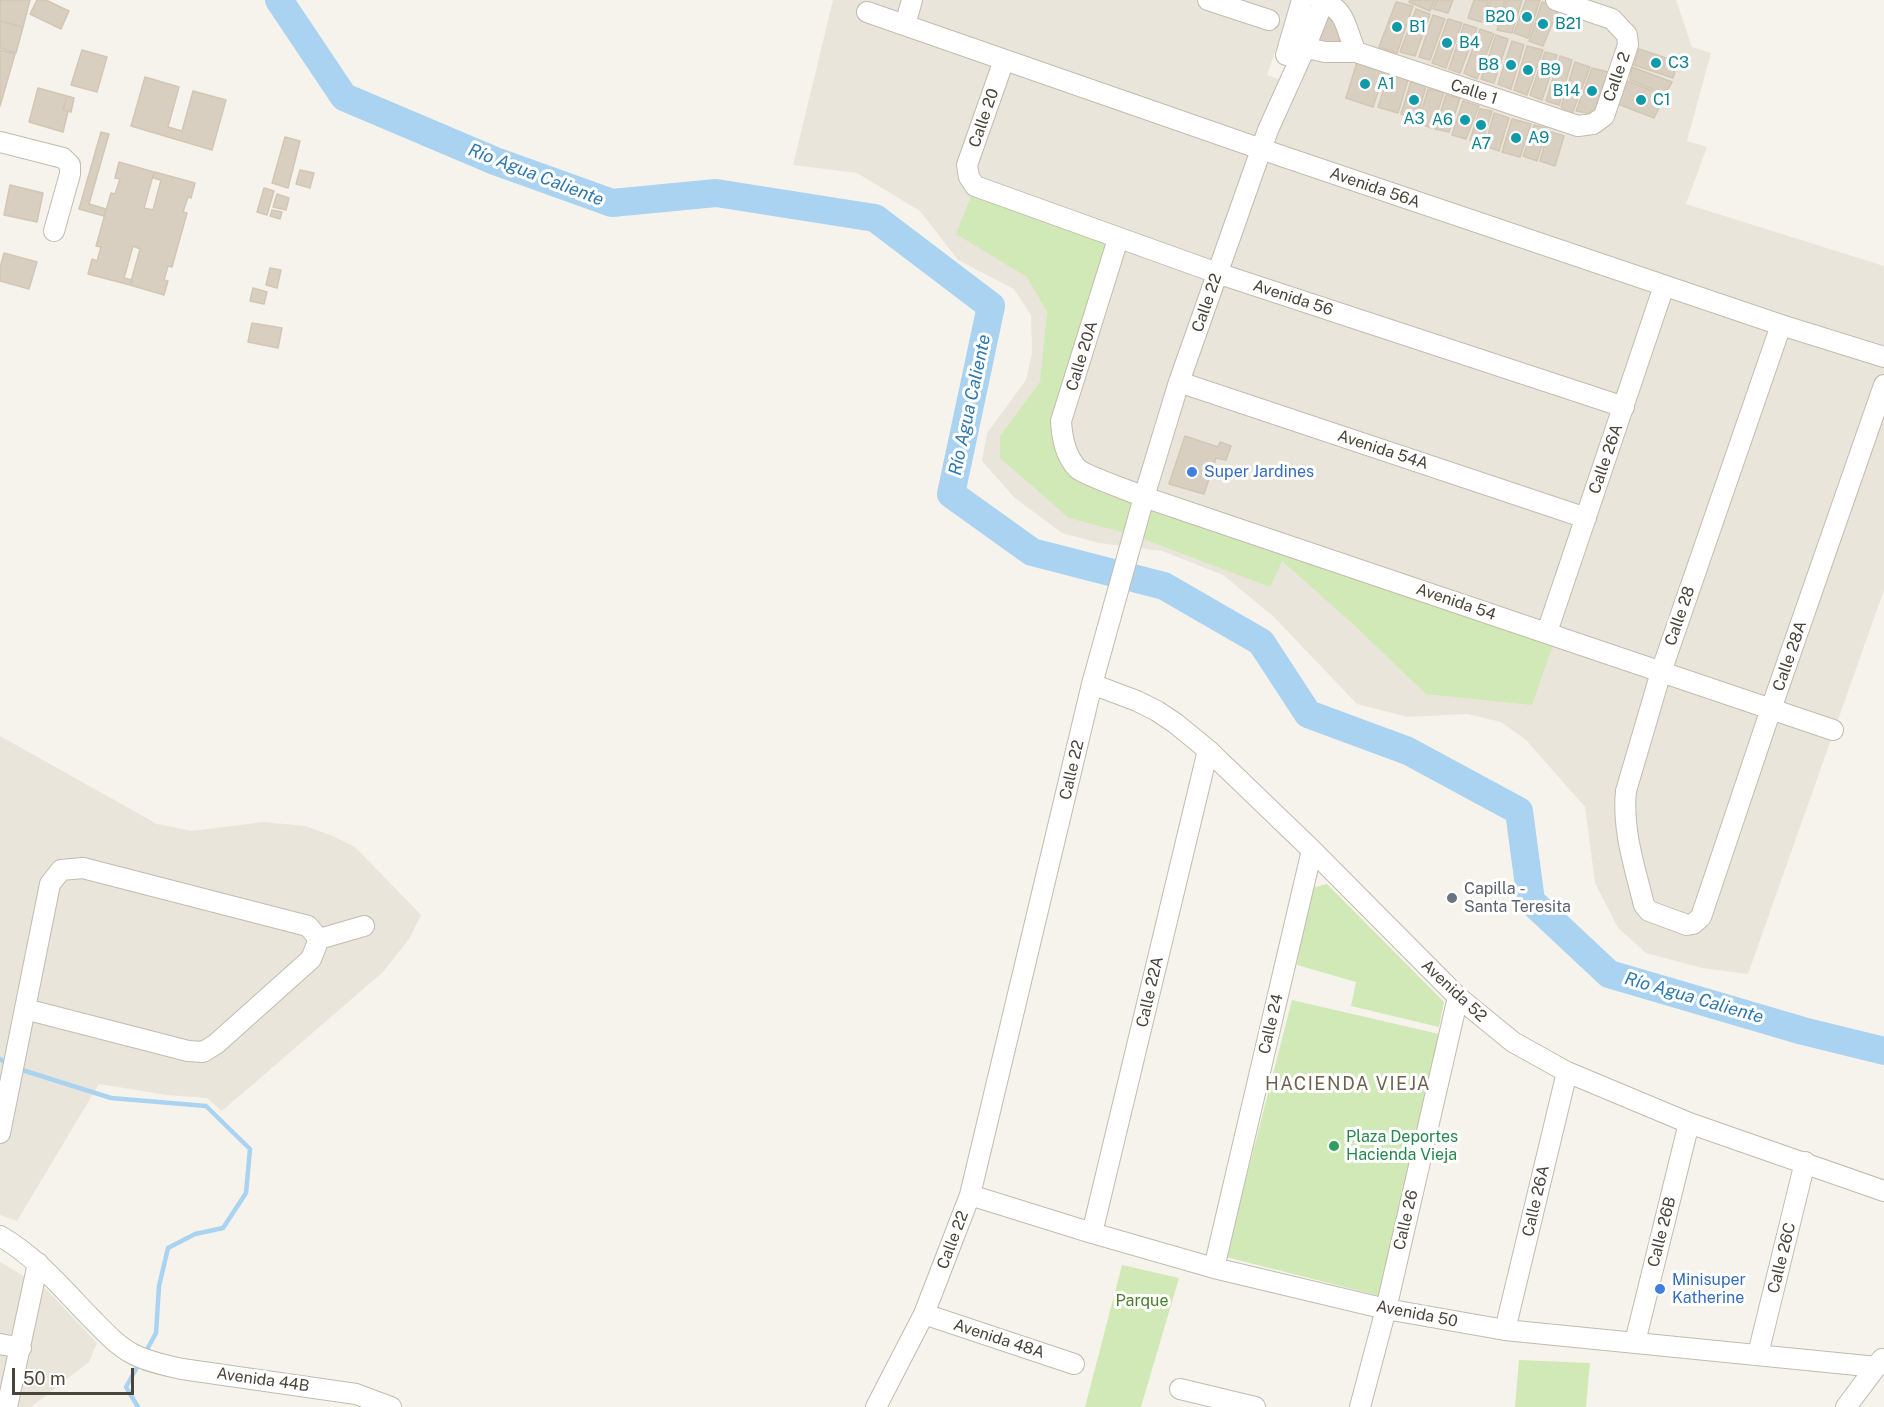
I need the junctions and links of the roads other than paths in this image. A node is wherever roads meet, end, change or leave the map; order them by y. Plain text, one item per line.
1 (912, 0) edge
2 (1208, 0) edge
3 (1302, 0) edge
4 (1322, 0) edge
5 (1556, 0) edge
6 (867, 12) dead end
7 (1269, 20) dead end
8 (905, 25) junction
9 (1297, 46) junction
10 (1356, 52) junction
11 (1004, 60) junction
12 (1593, 124) joint
13 (0, 142) edge
14 (1261, 149) junction
15 (969, 177) joint
16 (54, 231) dead end
17 (1118, 238) junction
18 (1217, 273) junction
19 (1664, 286) junction
20 (1781, 325) junction
21 (1884, 357) edge
22 (1179, 382) junction
23 (1884, 384) edge
24 (1624, 407) junction
25 (1079, 471) joint
26 (1144, 497) junction
27 (1586, 518) junction
28 (1547, 632) junction
29 (1661, 672) junction
30 (1092, 684) junction
31 (1771, 709) junction
32 (1833, 730) dead end
33 (1208, 750) junction
34 (1312, 850) junction
35 (1693, 924) joint
36 (364, 926) dead end
37 (319, 939) junction
38 (1458, 998) junction
39 (25, 1009) junction
40 (1567, 1072) junction
41 (1689, 1123) junction
42 (0, 1133) edge
43 (1805, 1162) junction
44 (1884, 1191) edge
45 (970, 1195) junction
46 (1092, 1233) junction
47 (0, 1236) edge
48 (38, 1263) junction
49 (1214, 1268) junction
50 (1386, 1309) junction
51 (924, 1314) junction
52 (1505, 1330) junction
53 (1635, 1342) junction
54 (0, 1344) edge
55 (21, 1348) junction
56 (1758, 1354) junction
57 (1880, 1362) edge
58 (1074, 1364) dead end
59 (1180, 1389) dead end
60 (7, 1407) edge
61 (391, 1407) edge
62 (876, 1407) edge
63 (1255, 1407) edge
64 (1360, 1407) edge
65 (1846, 1407) edge

1 - 8 street
2 - 7 street
3 - 9 street, Calle 22
4 - 9 street, Calle 22
4 - 10 street
5 - 12 street, Calle 2
6 - 8 street, Avenida 56A
8 - 11 street, Avenida 56A
9 - 10 street, Calle 1
9 - 14 street, Calle 22
10 - 12 street, Calle 1
11 - 14 street, Avenida 56A
11 - 15 street, Calle 20
13 - 16 street
14 - 18 street, Calle 22
14 - 19 street, Avenida 56A
15 - 17 street, Avenida 56
17 - 18 street, Avenida 56
17 - 25 street, Calle 20A
18 - 22 street, Calle 22
18 - 24 street, Avenida 56
19 - 20 street, Avenida 56A
19 - 24 street, Calle 26A
20 - 21 street, Avenida 56A
20 - 29 street, Calle 28
22 - 26 street, Calle 22
22 - 27 street, Avenida 54A
23 - 31 street, Calle 28A
24 - 27 street, Calle 26A
25 - 26 street, Avenida 54
26 - 28 street, Avenida 54
26 - 30 street, Calle 22
27 - 28 street, Calle 26A
28 - 29 street, Avenida 54
29 - 31 street, Avenida 54
29 - 35 street, Calle 28
30 - 33 street, Avenida 52
30 - 45 street, Calle 22
31 - 32 street, Avenida 54
31 - 35 street, Calle 28A
33 - 34 street, Avenida 52
33 - 46 street, Calle 22A
34 - 38 street, Avenida 52
34 - 49 street, Calle 24
36 - 37 street
37 - 39 street
37 - 39 street
38 - 40 street, Avenida 52
38 - 50 street, Calle 26
39 - 42 street
40 - 41 street, Avenida 52
40 - 52 street, Calle 26A
41 - 43 street, Avenida 52
41 - 53 street, Calle 26B
43 - 44 street, Avenida 52
43 - 56 street, Calle 26C
45 - 46 street, Avenida 50
45 - 51 street, Calle 22
46 - 49 street, Avenida 50
47 - 48 street, Avenida 44B
48 - 55 street
48 - 61 street, Avenida 44B
49 - 50 street, Avenida 50
50 - 52 street, Avenida 50
50 - 64 street, Calle 26
51 - 58 street, Avenida 48A
51 - 62 street, Calle 22
52 - 53 street, Avenida 50
53 - 56 street, Avenida 50
54 - 55 street
55 - 60 street
56 - 57 street, Avenida 50
57 - 65 street
59 - 63 street

